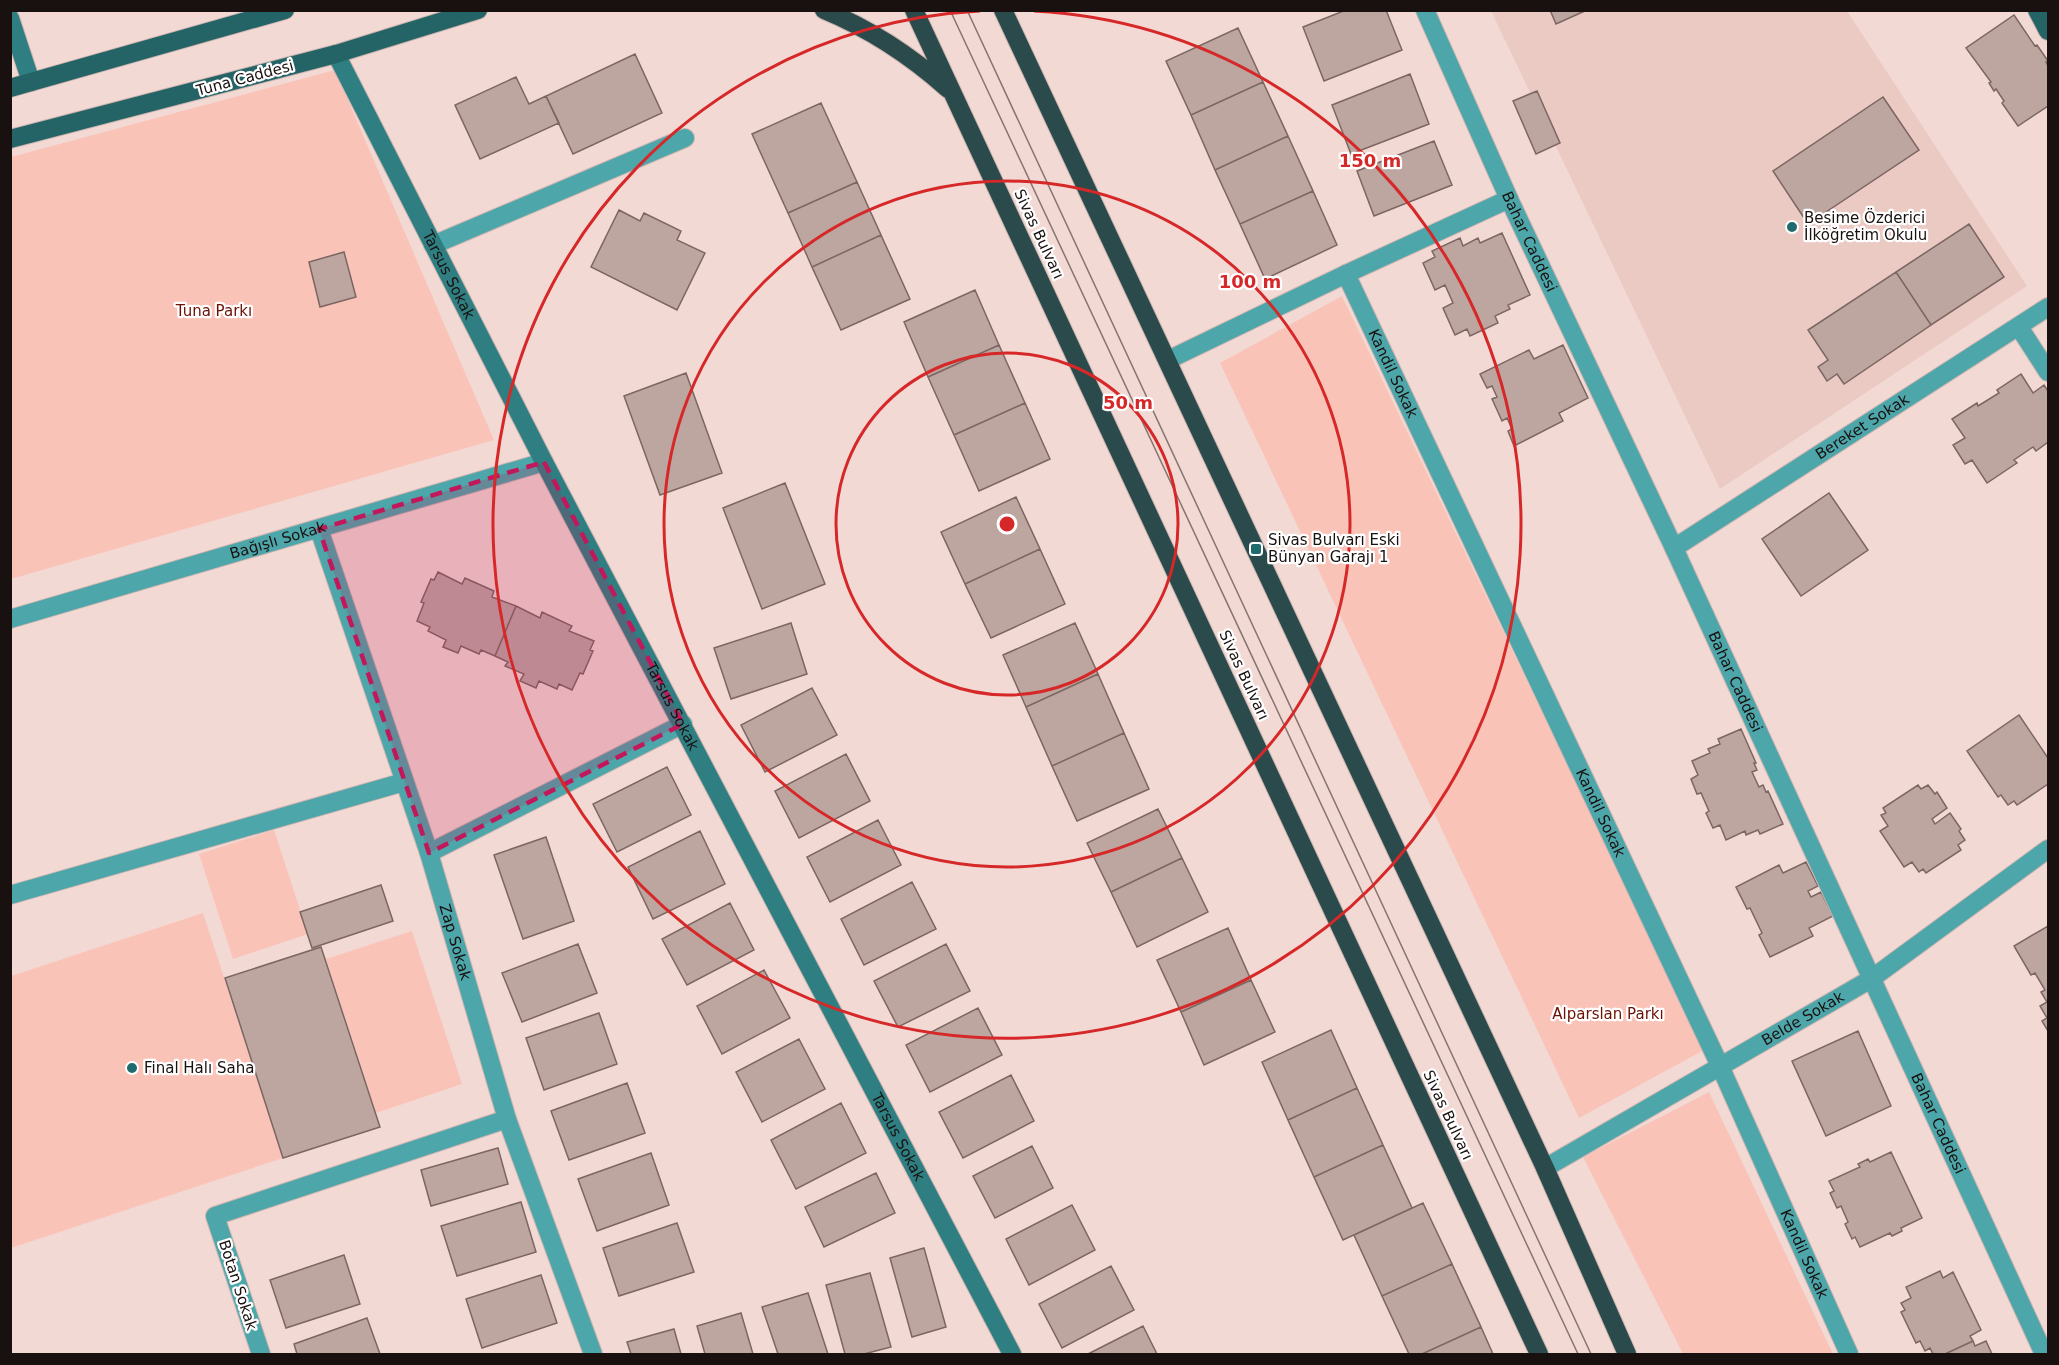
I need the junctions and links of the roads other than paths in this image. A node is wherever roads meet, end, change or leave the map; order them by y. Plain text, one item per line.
1 (285, 10) edge
2 (478, 10) edge
3 (824, 10) edge
4 (914, 10) edge
5 (1425, 10) edge
6 (2037, 10) edge
7 (1005, 13) edge
8 (10, 18) edge
9 (2049, 31) edge
10 (336, 54) junction
11 (31, 82) junction
12 (10, 88) edge
13 (955, 96) junction
14 (685, 138) dead end
15 (10, 139) edge
16 (1509, 199) junction
17 (433, 245) junction
18 (1346, 274) junction
19 (2049, 307) edge
20 (2019, 327) junction
21 (1168, 360) junction
22 (2049, 372) edge
23 (544, 462) junction
24 (319, 529) junction
25 (1674, 548) junction
26 (10, 619) edge
27 (683, 724) junction
28 (404, 782) junction
29 (2049, 849) edge
30 (429, 853) junction
31 (10, 895) edge
32 (1871, 979) junction
33 (1720, 1066) junction
34 (507, 1119) junction
35 (1545, 1168) junction
36 (261, 1354) edge
37 (593, 1354) edge
38 (1012, 1354) edge
39 (1539, 1354) edge
40 (1627, 1354) edge
41 (1849, 1354) edge
42 (2044, 1354) edge

1 - 11 main road
2 - 10 main road, Tuna Caddesi
3 - 13 highway
4 - 13 highway, Sivas Bulvarı
5 - 16 street, Bahar Caddesi
6 - 9 main road
7 - 21 highway
8 - 11 street
10 - 15 main road, Tuna Caddesi
10 - 17 street, Tarsus Sokak
11 - 12 main road
13 - 39 highway, Sivas Bulvarı
14 - 17 street
16 - 18 street
16 - 25 street, Bahar Caddesi
17 - 23 street, Tarsus Sokak
18 - 21 street
18 - 33 street, Kandil Sokak
19 - 20 street, Bereket Sokak
20 - 22 street
20 - 25 street, Bereket Sokak
21 - 35 highway
23 - 24 street, Bağışlı Sokak
23 - 27 street, Tarsus Sokak
24 - 26 street, Bağışlı Sokak
24 - 28 street, Zap Sokak
25 - 32 street, Bahar Caddesi
27 - 30 street
27 - 38 street, Tarsus Sokak
28 - 30 street, Zap Sokak
28 - 31 street
29 - 32 street, Belde Sokak
30 - 34 street, Zap Sokak
32 - 33 street, Belde Sokak
32 - 42 street, Bahar Caddesi
33 - 35 street, Belde Sokak
33 - 41 street, Kandil Sokak
34 - 36 street, Botan Sokak
34 - 37 street, Zap Sokak
35 - 40 highway

